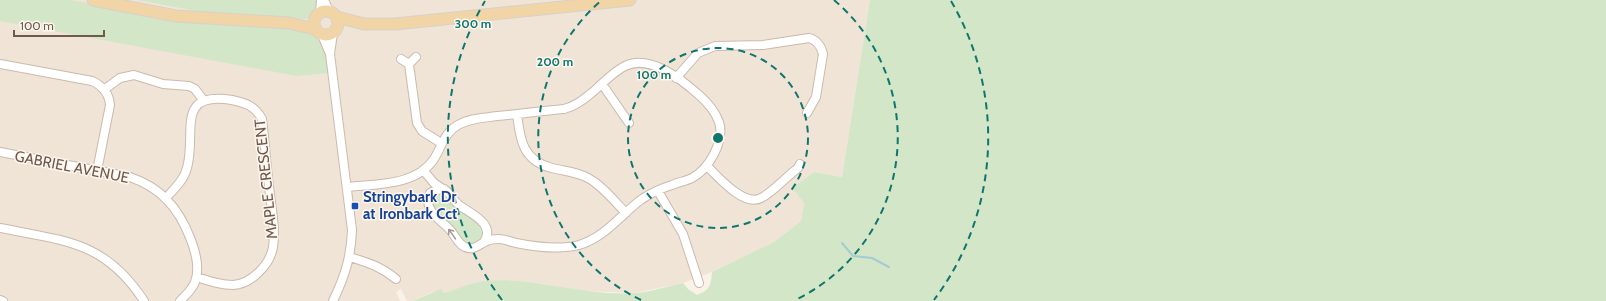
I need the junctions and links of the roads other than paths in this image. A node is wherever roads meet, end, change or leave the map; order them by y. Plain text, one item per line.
1 (93, 0) edge
2 (321, 0) edge
3 (324, 0) edge
4 (630, 0) edge
5 (326, 23) junction
6 (416, 57) dead end
7 (402, 59) dead end
8 (0, 64) edge
9 (409, 64) junction
10 (676, 78) junction
11 (602, 84) junction
12 (105, 89) junction
13 (204, 101) junction
14 (807, 113) dead end
15 (517, 114) junction
16 (629, 123) dead end
17 (441, 143) junction
18 (0, 152) edge
19 (800, 164) dead end
20 (707, 166) junction
21 (423, 170) junction
22 (97, 171) junction
23 (347, 187) junction
24 (443, 189) junction
25 (658, 190) junction
26 (430, 194) junction
27 (166, 198) junction
28 (626, 213) junction
29 (486, 226) junction
30 (0, 228) edge
31 (506, 240) junction
32 (484, 242) junction
33 (350, 257) junction
34 (197, 277) junction
35 (396, 279) dead end
36 (699, 283) dead end
37 (0, 300) edge
38 (3, 301) edge
39 (144, 301) edge
40 (180, 301) edge
41 (333, 301) edge

1 - 5 main road
2 - 5 street
3 - 5 street
4 - 5 main road
5 - 23 street
6 - 9 street
7 - 9 street
8 - 12 street
9 - 17 street
10 - 11 street
10 - 14 street
10 - 20 street
11 - 15 street
11 - 16 street
12 - 13 street
12 - 22 street
13 - 27 street
13 - 34 street, MAPLE CRESCENT
15 - 17 street
15 - 28 street
17 - 21 street
18 - 22 street, GABRIEL AVENUE
19 - 20 street
20 - 25 street
21 - 23 street
21 - 24 street
21 - 26 street
22 - 27 street, GABRIEL AVENUE
23 - 33 street
24 - 26 street
24 - 29 street
25 - 28 street
25 - 36 street
32 -> 26 street
27 - 34 street, GABRIEL AVENUE
28 - 31 street
29 - 31 street
29 - 32 street
30 - 39 street
31 - 32 street
33 - 35 street
33 - 41 street
34 - 40 street
37 - 38 street

